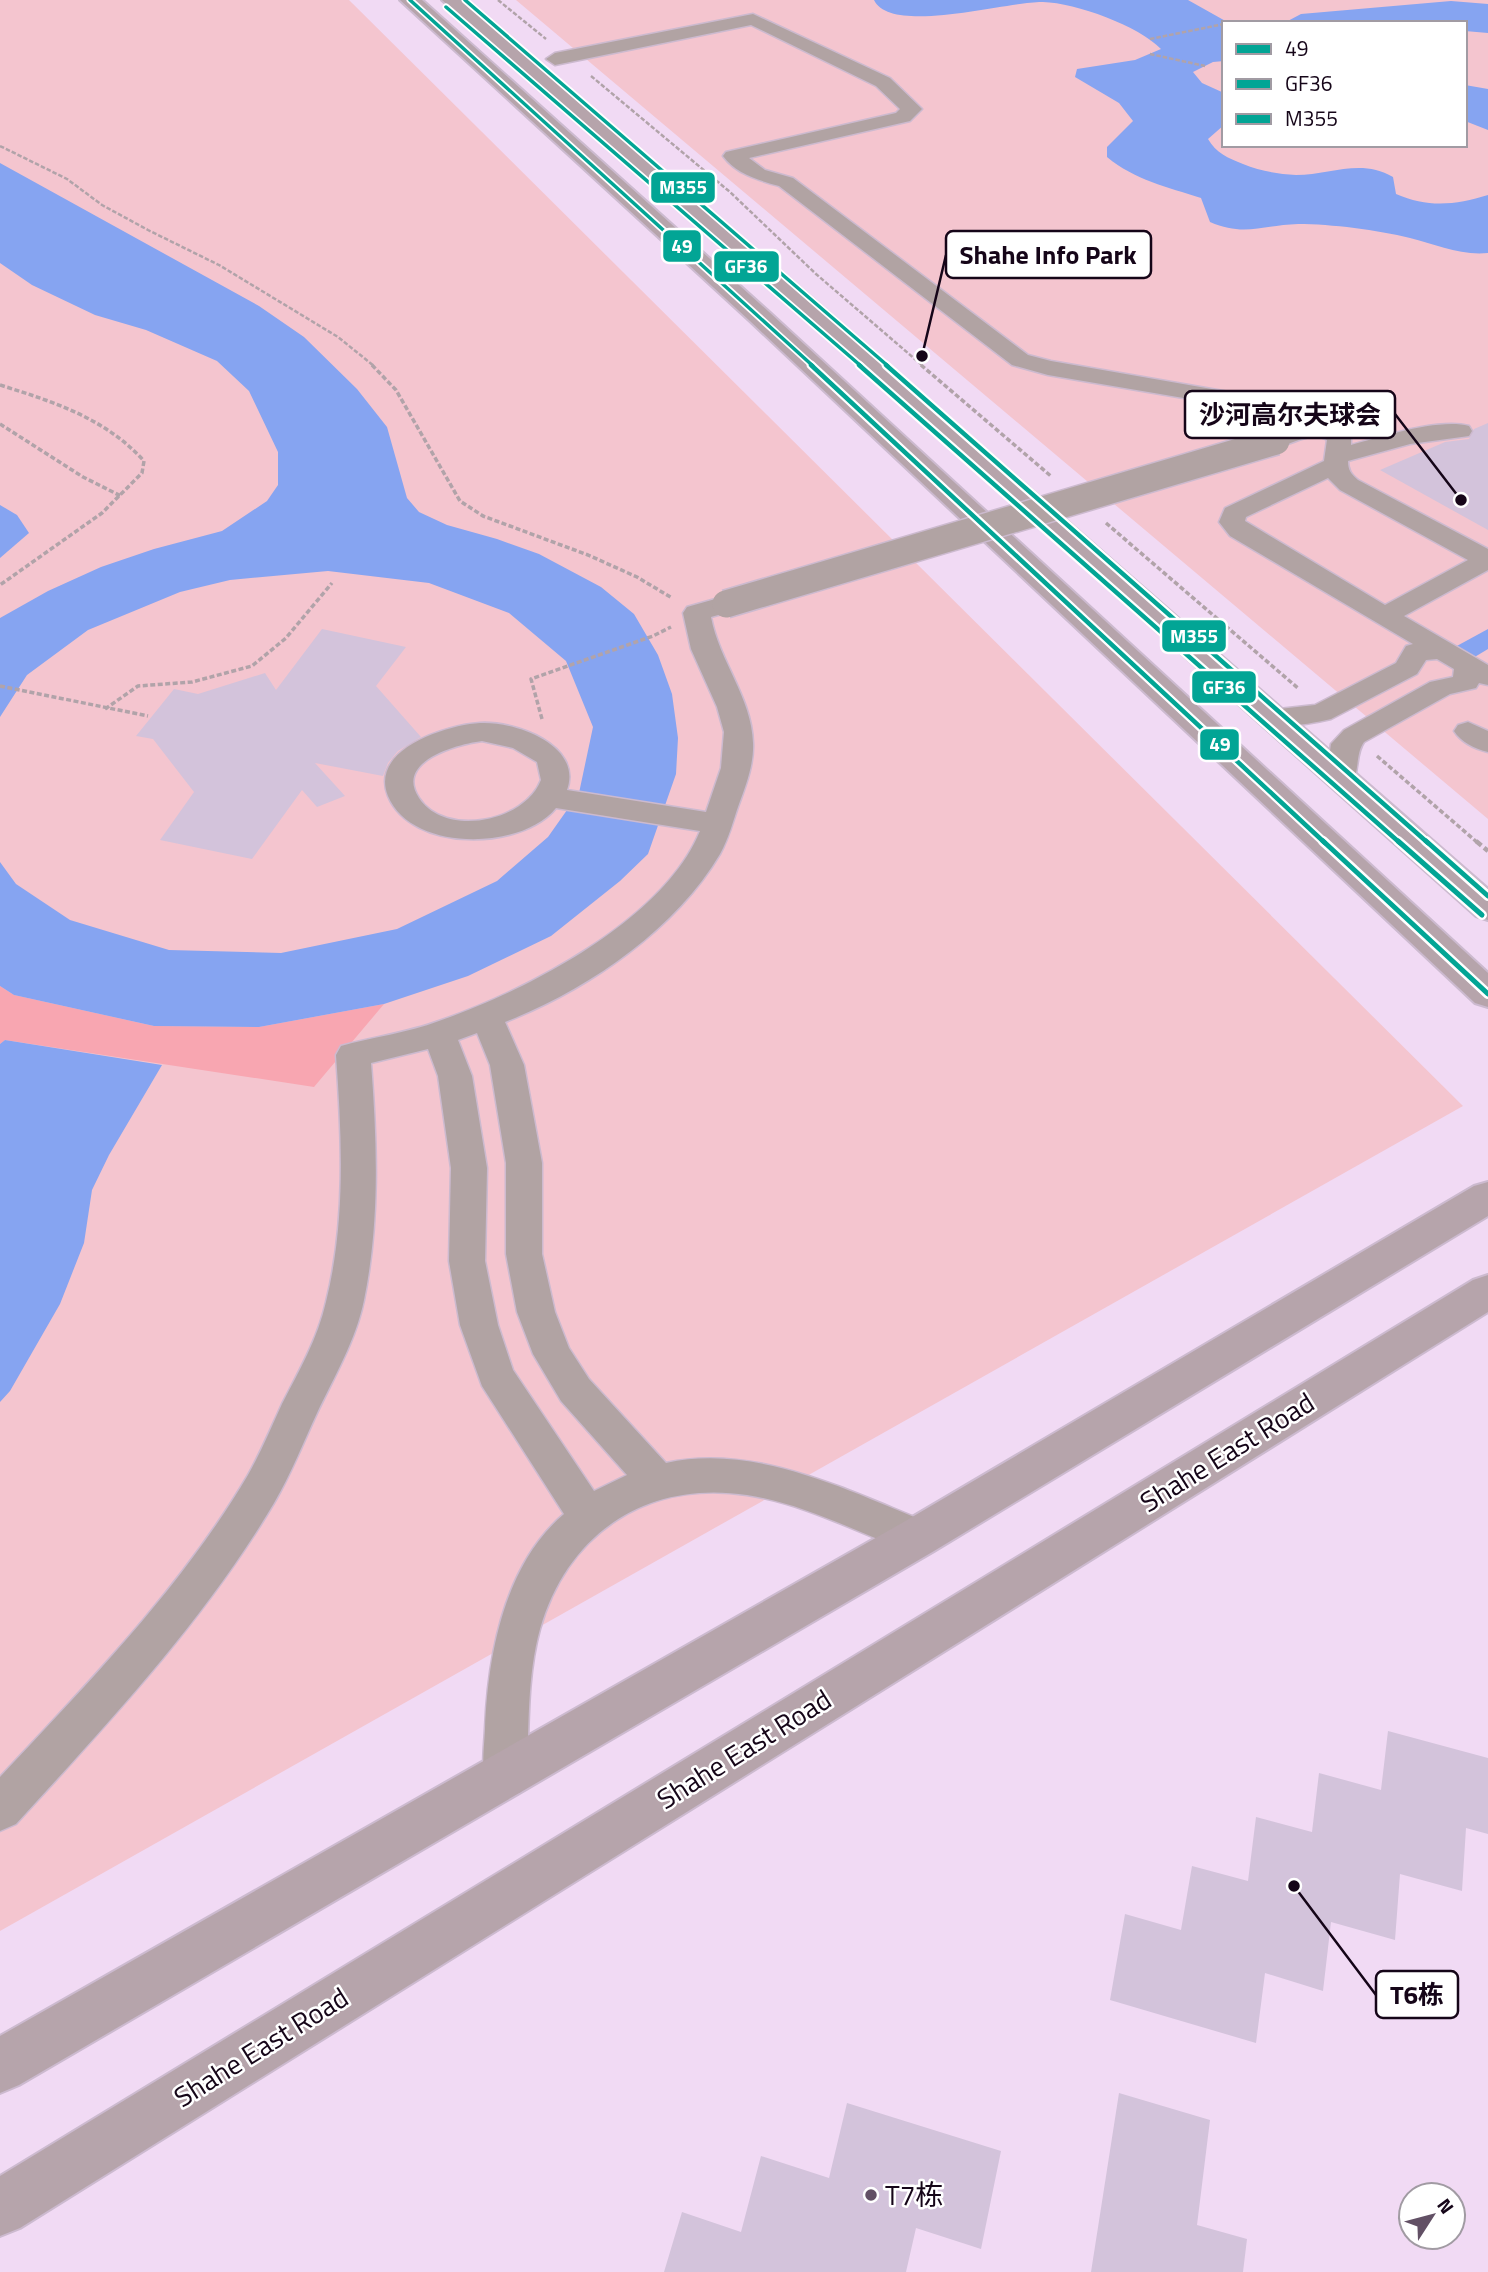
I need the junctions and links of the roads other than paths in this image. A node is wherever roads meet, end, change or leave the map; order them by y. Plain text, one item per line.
1 (410, 0) edge
2 (452, 0) edge
3 (486, 0) edge
4 (388, 9) dead end
5 (561, 57) junction
6 (447, 63) dead end
7 (594, 197) dead end
8 (804, 304) junction
9 (759, 316) junction
10 (1324, 428) junction
11 (1460, 431) dead end
12 (1336, 461) junction
13 (1488, 560) edge
14 (1384, 616) junction
15 (1441, 650) junction
16 (1478, 672) edge
17 (1270, 717) junction
18 (1341, 779) junction
19 (557, 799) junction
20 (718, 824) junction
21 (1488, 908) edge
22 (1488, 994) edge
23 (487, 1018) junction
24 (439, 1034) junction
25 (1488, 1197) edge
26 (1488, 1291) edge
27 (657, 1480) junction
28 (588, 1517) junction
29 (918, 1537) junction
30 (505, 1777) junction
31 (0, 1809) edge
32 (0, 2066) edge
33 (0, 2208) edge

1 - 9 main road
2 - 8 main road
3 - 5 main road
4 - 6 main road
5 - 8 main road
5 - 10 street
7 - 9 main road
8 - 17 main road
9 - 22 main road
10 - 12 street
10 - 20 street, bridge
11 - 12 street
12 - 13 street
12 - 14 street
13 - 14 street
14 - 15 street
15 - 16 street
15 - 17 street
16 - 18 street
17 - 18 main road
18 - 21 main road
19 - 19 street
19 - 20 street
20 - 23 street
23 - 24 street
23 - 27 street
24 - 28 street
24 - 31 street
25 - 29 main road
26 - 33 main road, Shahe East Road
27 - 28 street
27 - 29 street
28 - 30 street
29 - 30 main road
30 - 32 main road

